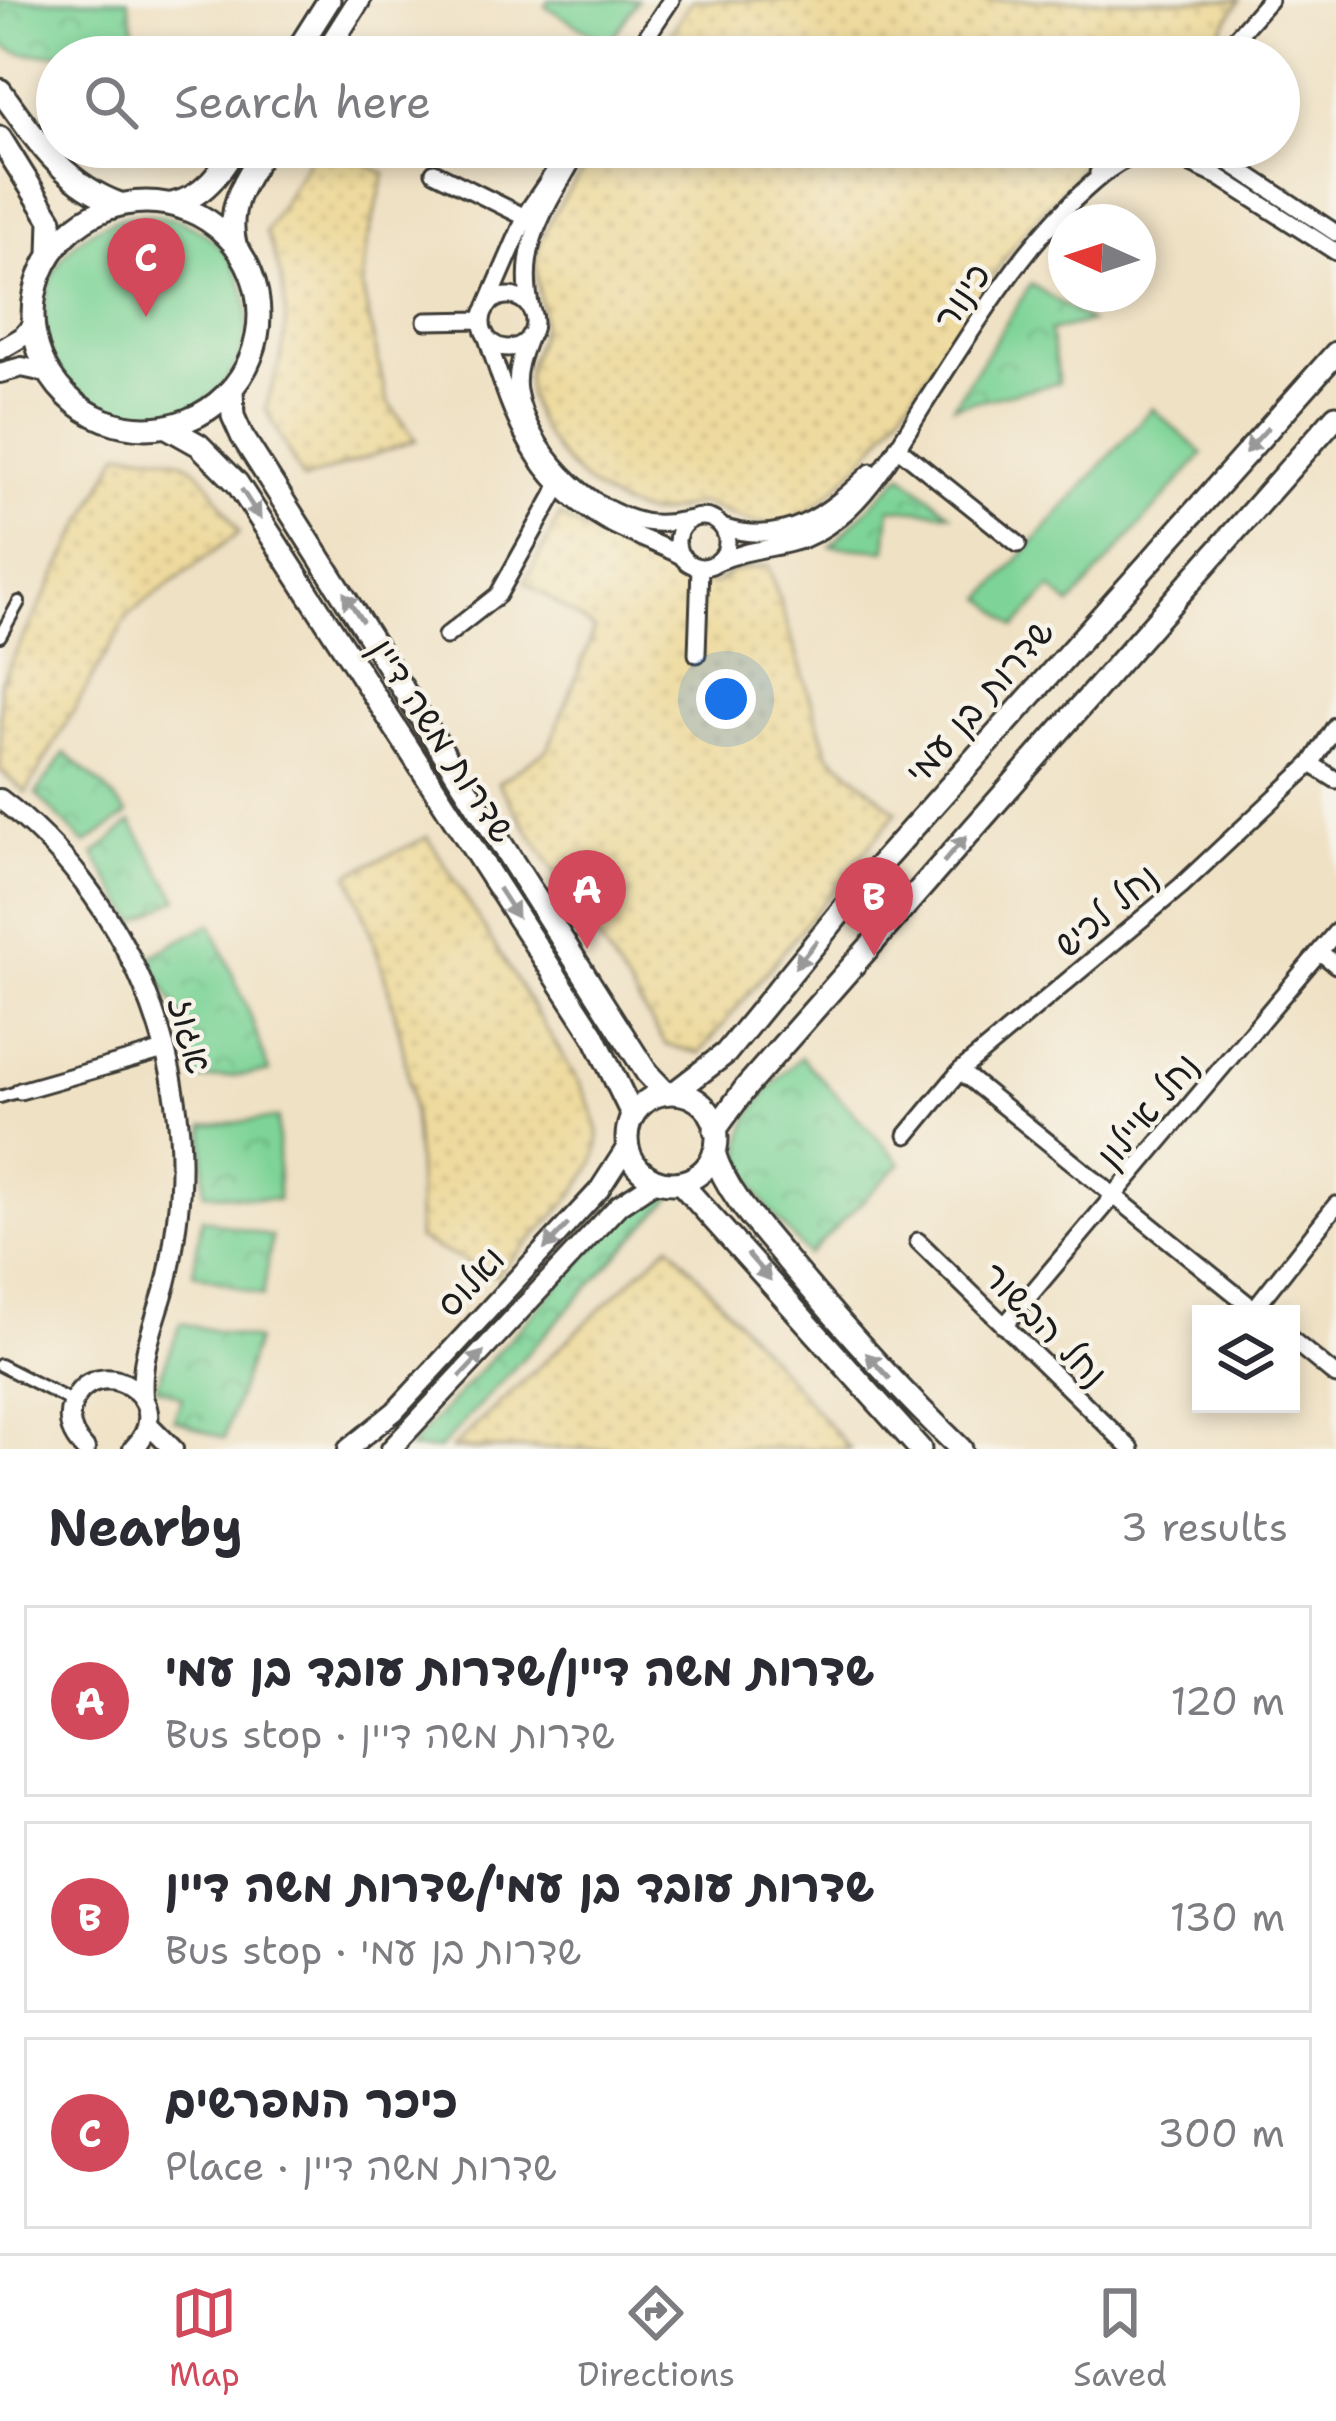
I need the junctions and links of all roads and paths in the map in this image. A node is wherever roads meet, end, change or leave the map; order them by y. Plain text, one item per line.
1 (329, 0) edge
2 (359, 0) edge
3 (670, 0) edge
4 (1269, 0) edge
5 (306, 36) edge
6 (336, 36) edge
7 (647, 36) edge
8 (1236, 36) edge
9 (0, 89) edge
10 (0, 138) edge
11 (36, 139) edge
12 (60, 168) edge
13 (220, 168) edge
14 (253, 168) edge
15 (558, 168) edge
16 (570, 168) edge
17 (1100, 168) edge
18 (1111, 168) edge
19 (1200, 168) edge
20 (1237, 168) edge
21 (434, 172) dead end
22 (1090, 185) junction
23 (120, 204) junction
24 (172, 204) junction
25 (525, 217) junction
26 (1336, 233) edge
27 (235, 245) junction
28 (1336, 252) edge
29 (50, 254) junction
30 (531, 309) junction
31 (425, 321) dead end
32 (485, 321) junction
33 (33, 324) junction
34 (530, 336) junction
35 (0, 350) edge
36 (1336, 353) edge
37 (0, 373) edge
38 (49, 373) junction
39 (232, 388) junction
40 (1336, 416) edge
41 (167, 427) junction
42 (896, 448) junction
43 (559, 486) junction
44 (692, 519) junction
45 (722, 527) junction
46 (1018, 544) dead end
47 (683, 557) junction
48 (708, 565) junction
49 (19, 602) dead end
50 (0, 636) edge
51 (446, 637) dead end
52 (698, 655) dead end
53 (1336, 725) edge
54 (1311, 764) junction
55 (1336, 780) edge
56 (0, 799) edge
57 (1336, 932) edge
58 (1319, 952) junction
59 (1336, 965) edge
60 (164, 1050) junction
61 (960, 1071) junction
62 (20, 1091) joint
63 (670, 1093) junction
64 (0, 1097) edge
65 (633, 1116) junction
66 (908, 1135) dead end
67 (714, 1141) junction
68 (628, 1145) junction
69 (668, 1181) junction
70 (1114, 1196) junction
71 (1336, 1205) edge
72 (918, 1240) dead end
73 (1248, 1305) edge
74 (1262, 1305) edge
75 (1004, 1326) junction
76 (147, 1336) junction
77 (1300, 1347) edge
78 (0, 1365) edge
79 (1336, 1376) edge
80 (102, 1379) junction
81 (142, 1397) junction
82 (73, 1402) junction
83 (148, 1424) junction
84 (85, 1449) edge
85 (134, 1449) edge
86 (173, 1449) edge
87 (348, 1449) edge
88 (391, 1449) edge
89 (920, 1449) edge
90 (961, 1449) edge
91 (1131, 1449) edge

1 - 5 main road
2 - 6 main road
3 - 7 street
4 - 8 street
9 - 11 main road
10 - 29 main road
12 - 23 main road
13 - 24 main road
14 - 27 main road
15 - 25 street
16 - 30 street
17 - 22 street, כינור
18 - 22 street, כינור
19 - 28 street
20 - 26 street
21 - 25 street
22 - 42 street, כינור
23 - 24 main road
23 - 29 main road
24 - 27 main road
25 - 32 street
27 - 39 main road
29 - 33 main road
30 - 32 street
30 - 34 street
31 - 32 street
32 - 34 street
32 - 43 street
33 - 35 street
33 - 38 main road
34 - 44 street
36 -> 63 main road, שדרות בן עמי
37 - 38 street
38 - 41 main road
39 - 41 main road
63 -> 39 main road, שדרות משה דיין
67 -> 40 main road
41 -> 65 main road, שדרות משה דיין
42 - 45 street, כינור
42 - 46 street
42 - 48 street, כינור
43 - 47 street
43 - 51 street
44 - 45 street
44 - 47 street
45 - 48 street
47 - 48 street
48 - 52 street
49 - 50 street
53 - 54 street, נחל לכיש
54 - 55 street
54 - 61 street, נחל לכיש
56 - 60 street, אגוז
57 - 58 street, נחל איילון
58 - 59 street
58 - 70 street, נחל איילון
60 - 62 street
60 - 76 street, אגוז
61 - 66 street, נחל לכיש
61 - 70 street
62 - 64 street
63 - 65 main road
63 - 67 main road, שדרות משה דיין
65 - 68 main road
67 - 69 main road
90 -> 67 main road, שדרות משה דיין
68 - 69 main road
68 -> 87 street, ואלוס
88 -> 69 street, ואלוס
69 -> 89 main road
70 - 73 street
70 - 75 street, נחל איילון
71 - 74 street
72 - 75 street, נחל הבשור
75 - 91 street, נחל הבשור
76 - 80 street, אגוז
76 - 81 street, אגוז
77 - 79 street
78 - 82 street
80 - 81 street
80 - 82 street, אגוז
81 - 83 street, אגוז
82 - 84 street
83 - 85 street
83 - 86 street

